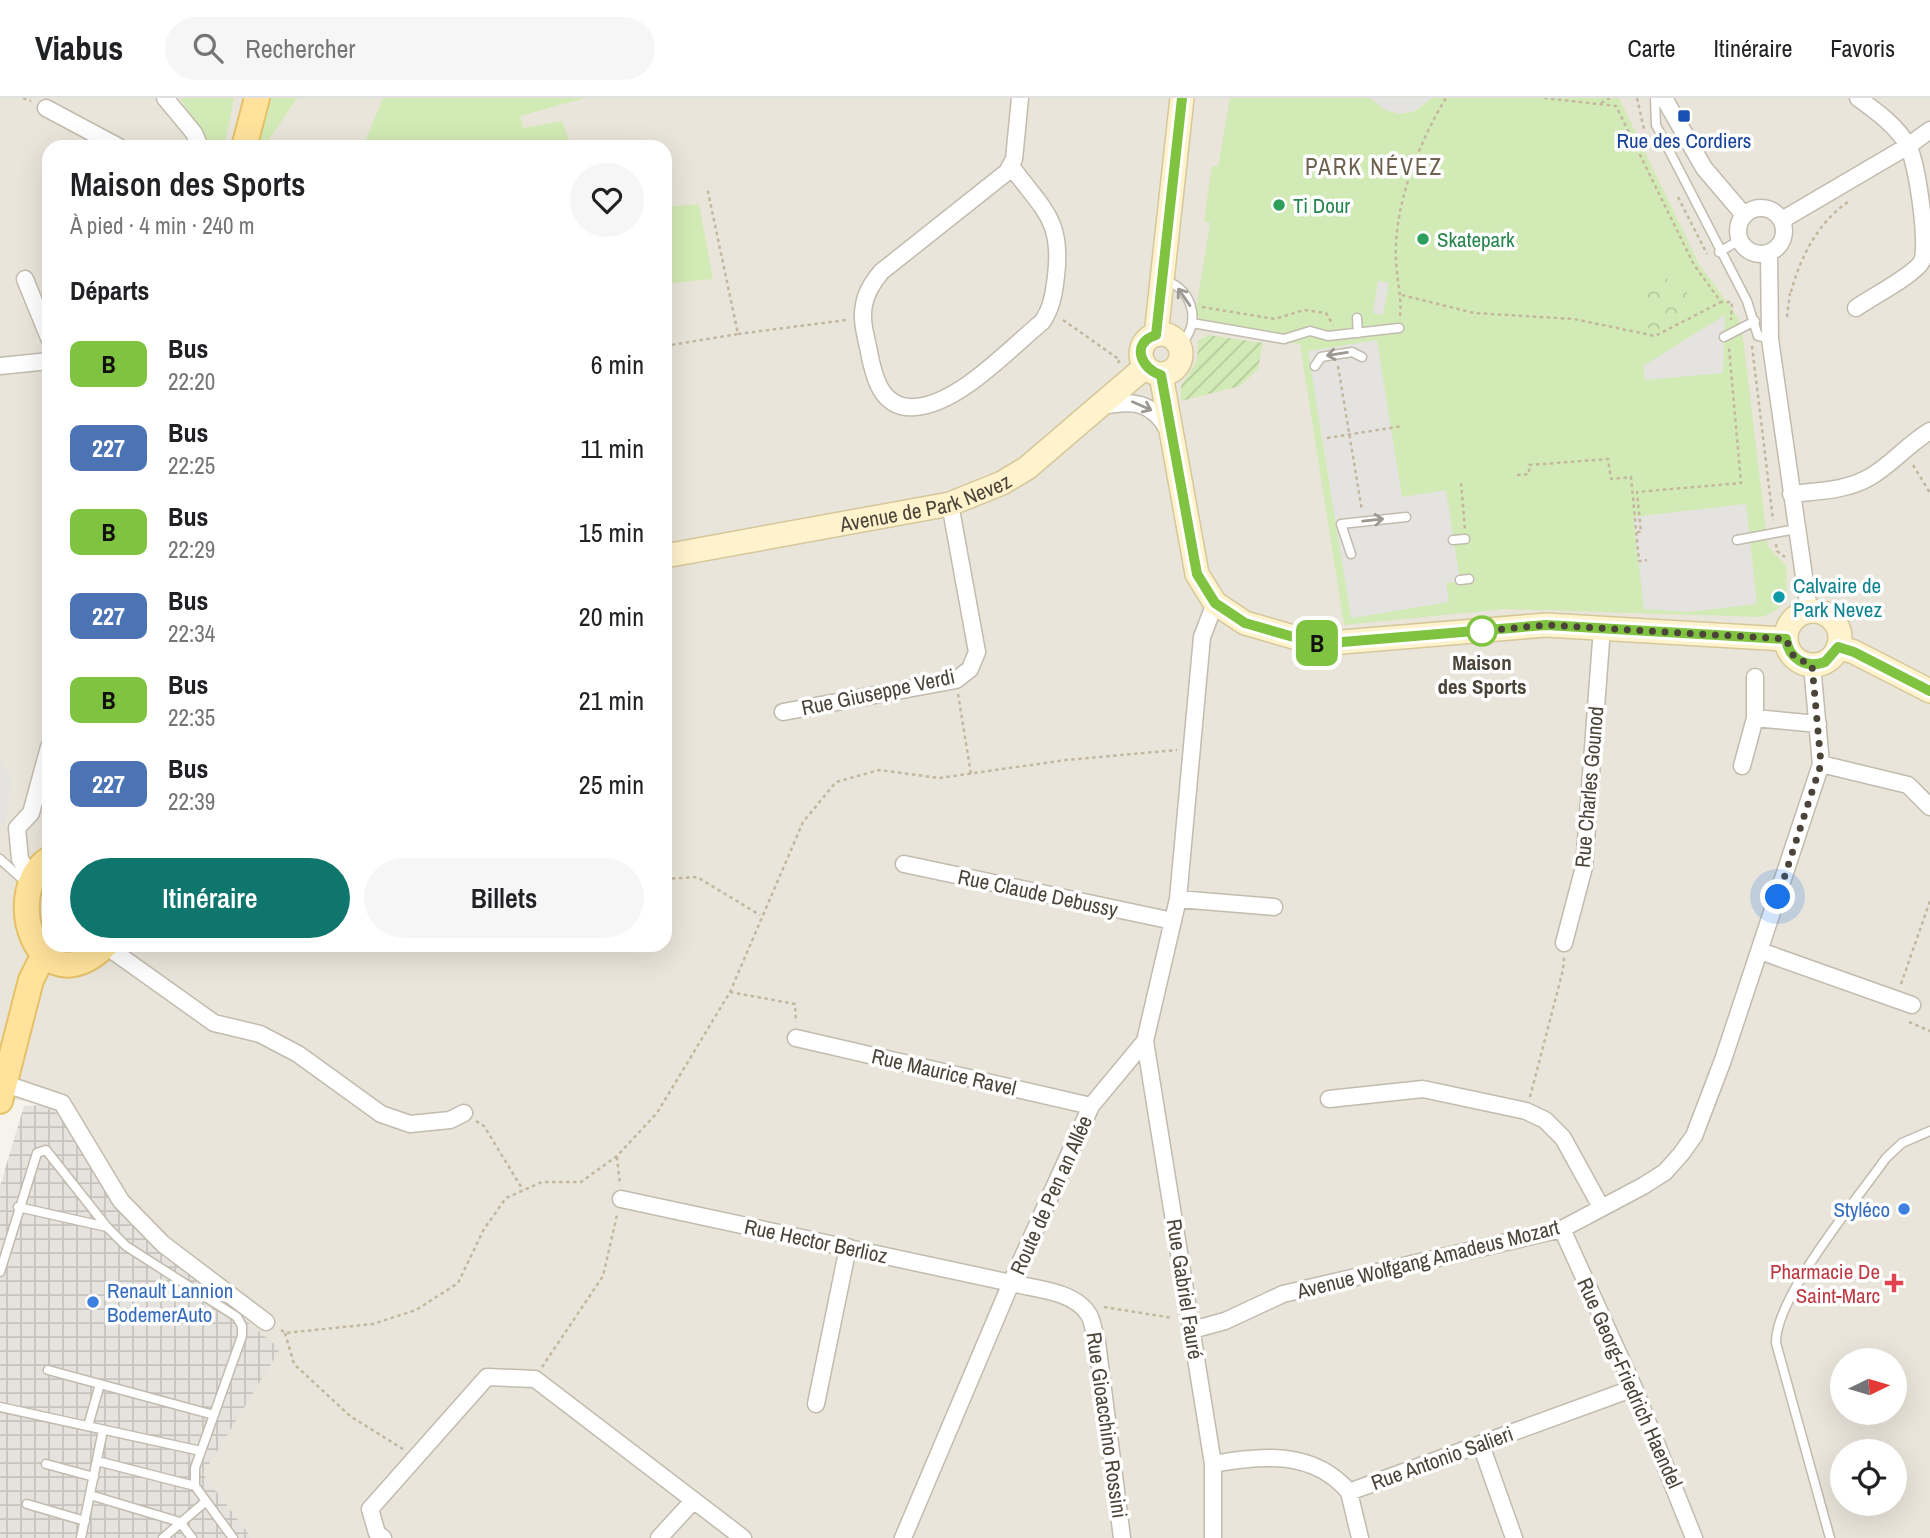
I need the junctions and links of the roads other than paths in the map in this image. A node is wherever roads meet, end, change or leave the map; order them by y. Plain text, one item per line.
1 (165, 98) edge
2 (240, 98) edge
3 (257, 98) edge
4 (1020, 98) edge
5 (1182, 98) edge
6 (1655, 98) edge
7 (1664, 98) edge
8 (1858, 98) edge
9 (46, 108) dead end
10 (1930, 130) edge
11 (107, 140) edge
12 (197, 140) edge
13 (236, 140) edge
14 (246, 140) edge
15 (1908, 146) junction
16 (1011, 166) junction
17 (1744, 215) junction
18 (1782, 220) junction
19 (1740, 240) junction
20 (1719, 252) junction
21 (1769, 253) junction
22 (25, 279) dead end
23 (1163, 280) junction
24 (1857, 308) dead end
25 (1357, 318) dead end
26 (42, 321) edge
27 (1755, 321) junction
28 (1196, 323) junction
29 (1400, 327) road end
30 (1358, 333) junction
31 (1156, 335) junction
32 (1727, 335) road end
33 (1770, 339) junction
34 (1179, 345) junction
35 (1362, 357) dead end
36 (42, 362) edge
37 (0, 366) edge
38 (1315, 366) dead end
39 (1153, 371) junction
40 (1100, 406) junction
41 (1930, 431) edge
42 (1172, 436) junction
43 (1791, 494) junction
44 (950, 505) junction
45 (1406, 517) dead end
46 (1796, 529) junction
47 (1465, 539) dead end
48 (1454, 540) dead end
49 (1737, 540) dead end
50 (1351, 554) dead end
51 (672, 555) edge
52 (1215, 603) junction
53 (1809, 611) junction
54 (1602, 628) junction
55 (1786, 639) junction
56 (1838, 647) junction
57 (1812, 665) junction
58 (1755, 677) dead end
59 (1930, 691) edge
60 (783, 712) dead end
61 (1755, 719) junction
62 (1818, 724) junction
63 (1821, 764) junction
64 (1742, 766) dead end
65 (42, 772) edge
66 (1930, 807) edge
67 (0, 859) edge
68 (42, 863) edge
69 (904, 864) dead end
70 (24, 875) junction
71 (1178, 898) junction
72 (1274, 906) dead end
73 (1173, 921) junction
74 (1564, 943) road end
75 (1760, 951) junction
76 (98, 952) edge
77 (116, 952) edge
78 (41, 960) junction
79 (1912, 1005) dead end
80 (796, 1038) road end
81 (1145, 1041) junction
82 (2, 1089) edge
83 (1329, 1099) dead end
84 (1091, 1106) junction
85 (464, 1114) road end
86 (1930, 1131) edge
87 (621, 1199) road end
88 (18, 1207) junction
89 (1601, 1207) junction
90 (107, 1227) junction
91 (1562, 1229) junction
92 (848, 1247) junction
93 (0, 1272) edge
94 (1011, 1283) junction
95 (266, 1322) road end
96 (1191, 1326) junction
97 (48, 1370) dead end
98 (100, 1384) junction
99 (1634, 1388) junction
100 (816, 1404) dead end
101 (1, 1410) edge
102 (214, 1415) junction
103 (88, 1426) junction
104 (103, 1430) junction
105 (1481, 1444) junction
106 (201, 1451) junction
107 (97, 1461) junction
108 (46, 1464) dead end
109 (1213, 1464) junction
110 (94, 1477) junction
111 (195, 1486) junction
112 (1349, 1492) junction
113 (90, 1495) junction
114 (692, 1501) junction
115 (205, 1502) junction
116 (27, 1504) dead end
117 (85, 1521) junction
118 (180, 1522) junction
119 (81, 1538) edge
120 (163, 1538) edge
121 (192, 1538) edge
122 (233, 1538) edge
123 (383, 1538) edge
124 (659, 1538) edge
125 (743, 1538) edge
126 (903, 1538) edge
127 (1122, 1538) edge
128 (1213, 1538) edge
129 (1360, 1538) edge
130 (1514, 1538) edge
131 (1694, 1538) edge
132 (1830, 1538) edge

1 - 12 street
2 - 13 main road
3 - 14 main road
4 - 16 street
5 - 23 main road
6 - 20 lane
7 - 17 street
8 - 15 street
9 - 11 street
10 - 15 street
15 - 18 street
15 - 24 street
16 - 16 street
17 - 18 street
17 - 19 street
18 - 21 street
19 - 20 lane
19 - 21 street
20 - 27 lane
21 - 33 street
22 - 26 street
28 -> 23 lane
23 - 31 main road
25 - 30 lane
27 - 32 lane
27 - 33 lane
28 - 30 lane
28 - 34 lane
29 - 30 lane
31 - 34 main road
31 - 39 main road
33 - 43 street
34 - 39 main road
35 -> 38 lane
36 - 37 street
39 - 40 main road, Avenue de Park Nevez
39 - 42 main road
40 -> 42 street
40 - 44 main road, Avenue de Park Nevez
41 - 43 street
42 - 52 main road
43 - 46 street
44 - 51 main road, Avenue de Park Nevez
44 - 60 street, Rue Giuseppe Verdi
50 -> 45 lane
46 - 49 lane
46 - 53 street
47 - 48 lane
52 - 54 main road
52 - 71 street, Route de Pen an Allée
53 - 55 main road
53 - 56 main road
54 - 55 main road
54 - 74 street, Rue Charles Gounod
55 - 57 main road
56 - 57 main road
56 - 59 main road
57 - 62 street, Avenue Wolfgang Amadeus Mozart
58 - 61 street
61 - 62 street
61 - 64 street
62 - 63 street, Avenue Wolfgang Amadeus Mozart
63 - 66 street
63 - 75 street, Avenue Wolfgang Amadeus Mozart
65 - 70 street
67 - 70 lane
68 - 70 main road
69 - 73 street, Rue Claude Debussy
70 - 78 main road
71 - 72 street
71 - 73 street, Route de Pen an Allée
73 - 81 street, Route de Pen an Allée
75 - 79 street
75 - 89 street, Avenue Wolfgang Amadeus Mozart
76 - 78 main road
77 - 85 street
78 - 82 main road
80 - 84 street, Rue Maurice Ravel
81 - 84 street, Route de Pen an Allée
81 - 96 street, Rue Gabriel Fauré
82 - 95 street
83 - 89 street
84 - 94 street, Route de Pen an Allée
86 - 132 lane
87 - 92 street, Rue Hector Berlioz
88 - 90 lane
88 - 90 lane
88 - 93 lane
89 - 91 street, Avenue Wolfgang Amadeus Mozart
90 - 102 lane
91 - 96 street, Avenue Wolfgang Amadeus Mozart
91 - 99 street, Rue Georg-Friedrich Haendel
92 - 94 street, Rue Hector Berlioz
92 - 100 street
94 - 126 street, Route de Pen an Allée
94 - 127 street, Rue Gioacchino Rossini
96 - 109 street, Rue Gabriel Fauré
97 - 98 lane
98 - 102 lane
98 - 103 lane
99 - 105 street, Rue Antonio Salieri
99 - 131 street, Rue Georg-Friedrich Haendel
101 - 103 lane
102 - 106 lane
103 - 104 lane
104 - 106 lane
104 - 107 lane
105 - 112 street, Rue Antonio Salieri
105 - 130 street
106 - 111 lane
107 - 110 lane
107 - 111 lane
108 - 110 lane
109 - 112 street, Rue Antonio Salieri
109 - 128 street, Rue Gabriel Fauré
110 - 113 lane
111 - 115 lane
112 - 129 street
113 - 117 lane
113 - 118 lane
114 - 123 street
114 - 124 street
114 - 125 street
115 - 118 lane
115 - 122 lane
116 - 117 lane
117 - 119 lane
118 - 120 lane
118 - 121 lane

